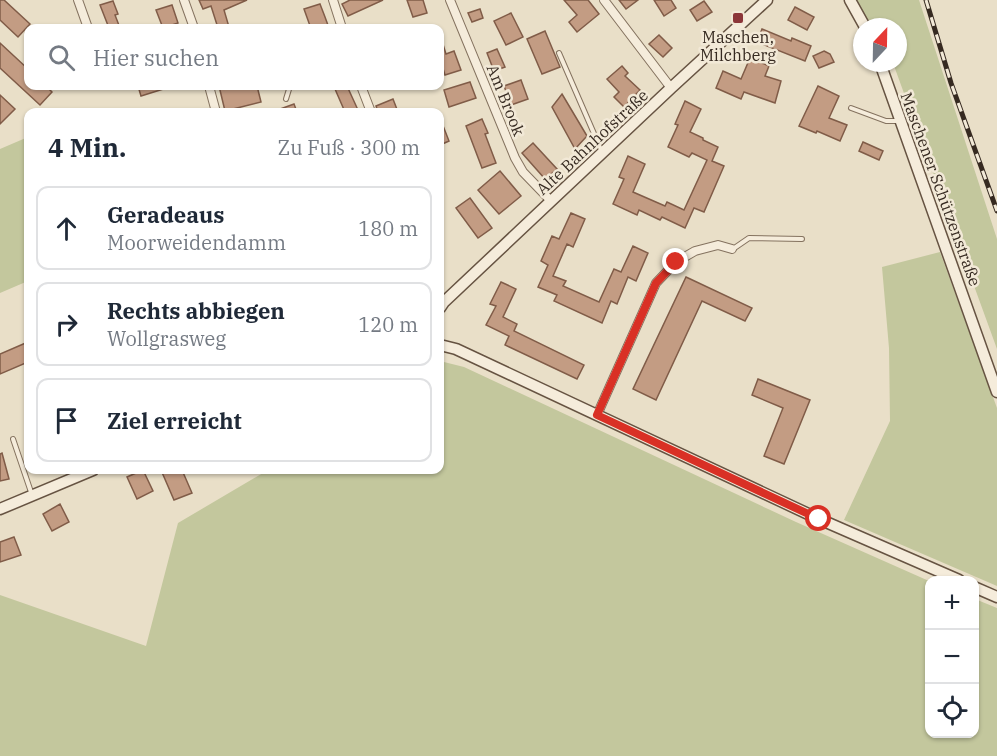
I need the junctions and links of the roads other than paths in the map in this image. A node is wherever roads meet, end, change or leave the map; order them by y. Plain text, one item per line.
1 (78, 0) edge
2 (184, 0) edge
3 (333, 0) edge
4 (450, 0) edge
5 (604, 0) edge
6 (767, 0) edge
7 (850, 0) edge
8 (860, 18) edge
9 (87, 24) edge
10 (193, 24) edge
11 (341, 24) edge
12 (559, 53) dead end
13 (883, 72) edge
14 (671, 88) junction
15 (210, 90) edge
16 (289, 90) edge
17 (363, 90) edge
18 (286, 99) dead end
19 (215, 108) edge
20 (370, 108) edge
21 (851, 108) dead end
22 (901, 121) junction
23 (602, 153) junction
24 (551, 201) junction
25 (802, 239) dead end
26 (732, 249) joint
27 (444, 302) edge
28 (444, 346) edge
29 (997, 392) edge
30 (597, 415) junction
31 (13, 438) dead end
32 (24, 469) edge
33 (26, 474) edge
34 (79, 474) edge
35 (33, 495) junction
36 (0, 509) edge
37 (950, 576) edge
38 (979, 589) edge
39 (997, 597) edge

1 - 9 street
2 - 10 street
3 - 11 street
4 - 24 street, Am Brook
5 - 14 street
6 - 14 street, Alte Bahnhofstraße
7 - 8 street
12 - 23 lane
13 - 22 street, Maschener Schützenstraße
14 - 23 street, Alte Bahnhofstraße
15 - 19 street
16 - 18 lane
17 - 20 street
21 - 22 lane
22 - 29 street, Maschener Schützenstraße
23 - 24 street, Alte Bahnhofstraße
24 - 27 street, Alte Bahnhofstraße
25 - 26 lane
26 - 30 street
28 - 30 street
30 - 37 street
31 - 32 lane
33 - 35 lane
34 - 35 street
35 - 36 street
38 - 39 street

